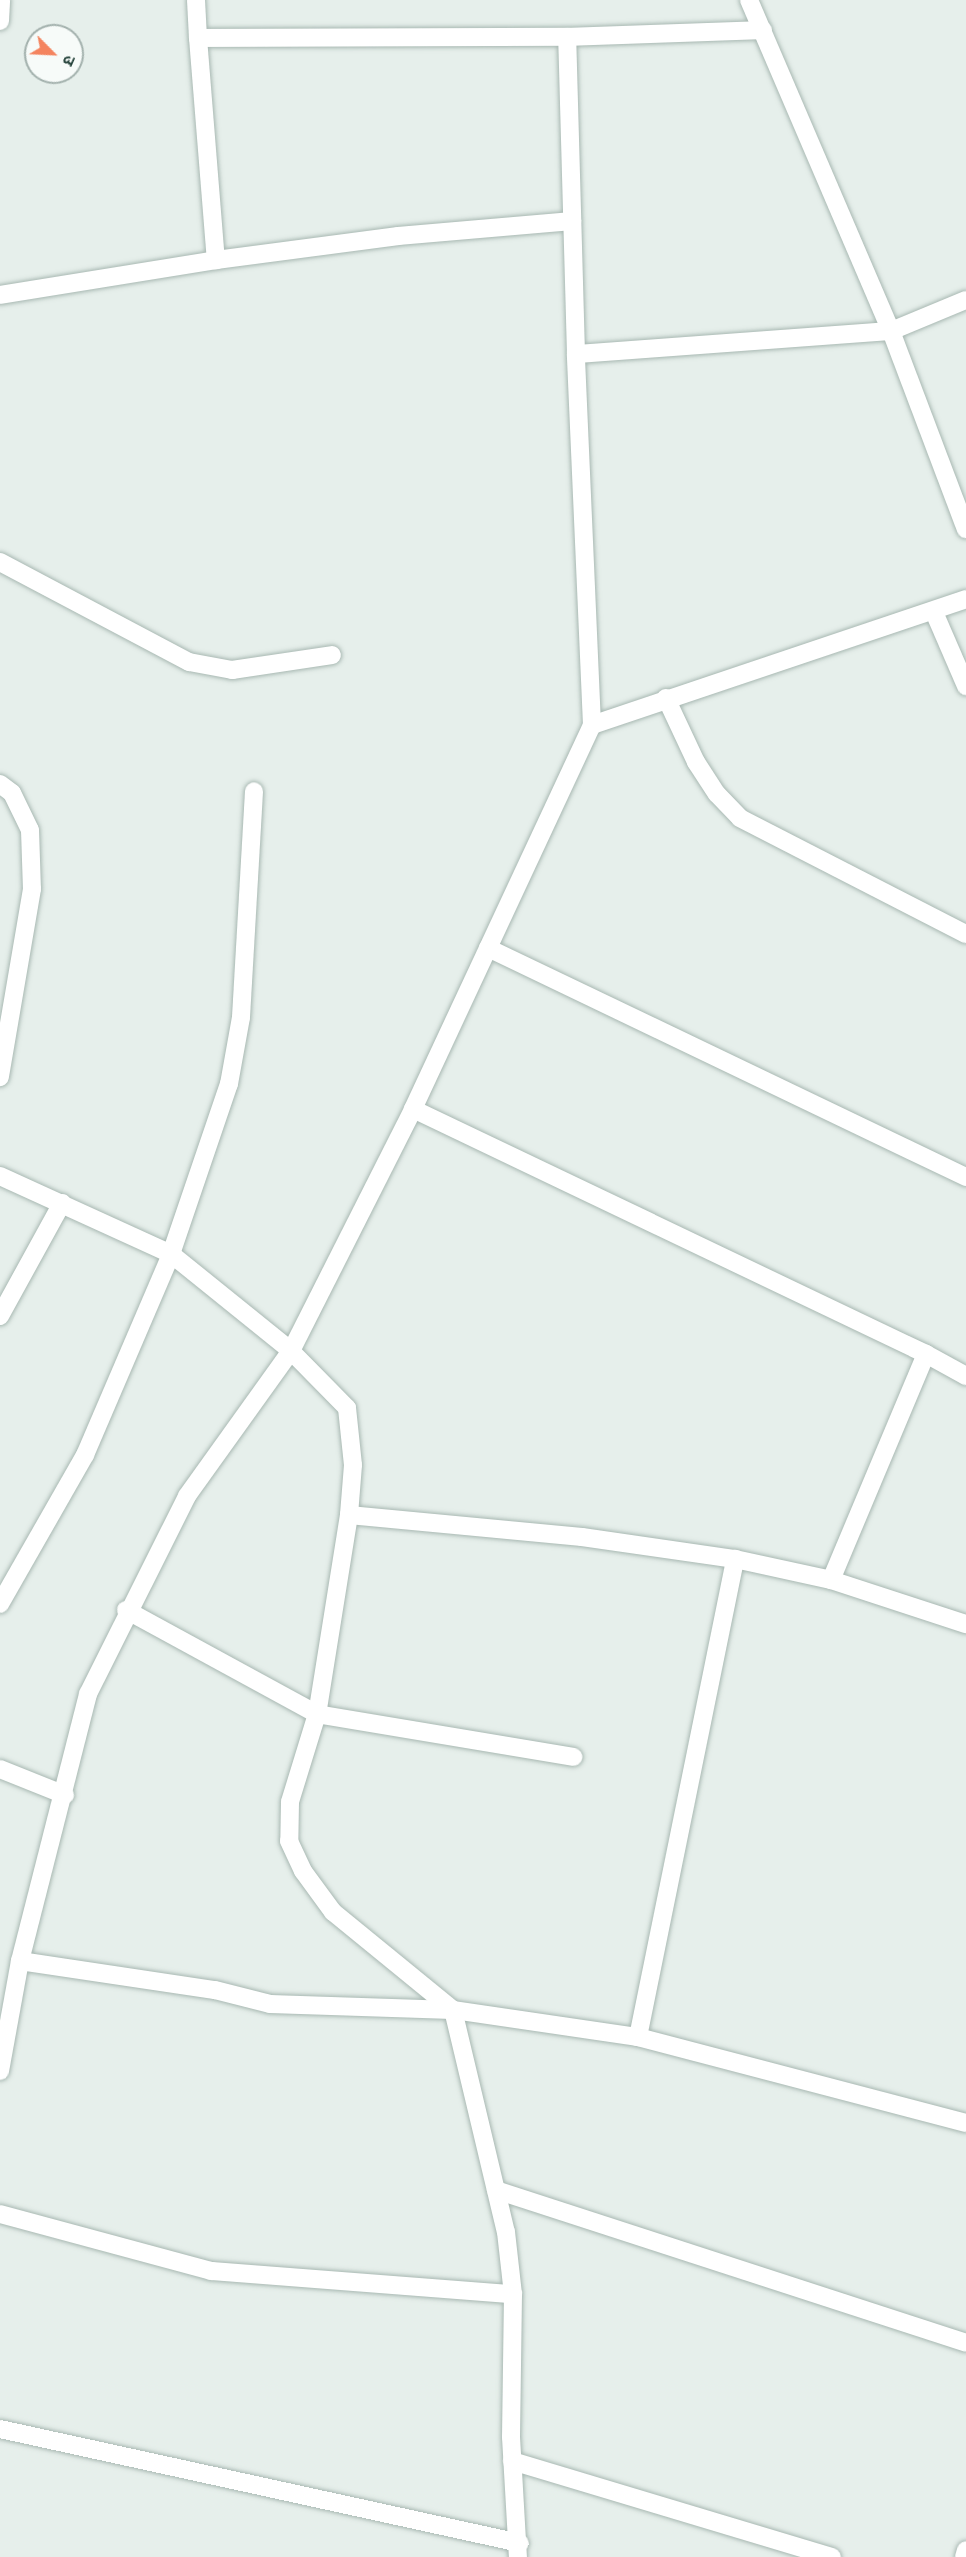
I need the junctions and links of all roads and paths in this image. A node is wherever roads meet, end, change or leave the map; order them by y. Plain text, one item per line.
1 (1, 0) edge
2 (196, 0) edge
3 (749, 0) edge
4 (0, 21) edge
5 (763, 30) junction
6 (567, 37) junction
7 (198, 38) junction
8 (572, 221) junction
9 (216, 260) junction
10 (0, 295) edge
11 (966, 300) edge
12 (891, 331) junction
13 (576, 354) junction
14 (966, 529) edge
15 (0, 562) edge
16 (966, 599) edge
17 (934, 612) junction
18 (332, 655) dead end
19 (966, 686) edge
20 (666, 698) junction
21 (592, 725) junction
22 (0, 784) edge
23 (254, 791) dead end
24 (966, 934) edge
25 (488, 948) junction
26 (0, 1077) edge
27 (413, 1109) junction
28 (0, 1176) edge
29 (966, 1177) edge
30 (62, 1203) junction
31 (171, 1254) junction
32 (0, 1316) edge
33 (291, 1351) junction
34 (926, 1354) junction
35 (966, 1376) edge
36 (349, 1515) junction
37 (735, 1559) junction
38 (831, 1580) junction
39 (0, 1604) edge
40 (126, 1610) junction
41 (966, 1624) edge
42 (317, 1714) junction
43 (573, 1757) dead end
44 (0, 1769) edge
45 (65, 1795) junction
46 (20, 1961) junction
47 (453, 2010) junction
48 (638, 2037) junction
49 (0, 2071) edge
50 (966, 2123) edge
51 (496, 2190) junction
52 (0, 2214) edge
53 (513, 2294) junction
54 (966, 2343) edge
55 (0, 2428) edge
56 (512, 2461) junction
57 (519, 2550) edge
58 (966, 2550) edge
59 (832, 2557) edge
60 (964, 2557) edge

1 - 4 street
2 - 7 street
3 - 5 street
5 - 6 street
5 - 12 street
6 - 7 street
6 - 8 street
7 - 9 street
8 - 9 street
8 - 13 street
9 - 10 street
11 - 12 street
12 - 13 street
12 - 14 street
13 - 21 street
15 - 18 street
16 - 17 street
17 - 19 street
17 - 20 street
20 - 21 street
20 - 24 street
21 - 25 street
22 - 26 street
23 - 31 street
25 - 27 street
25 - 29 street
27 - 33 street
27 - 34 street
28 - 30 street
30 - 31 street
30 - 32 street
31 - 33 street
31 - 39 street
33 - 36 street
33 - 40 street
34 - 35 street
34 - 38 street
36 - 37 street
36 - 42 street
37 - 38 street
37 - 48 street
38 - 41 street
40 - 42 street
40 - 45 street
42 - 43 street
42 - 47 street
44 - 45 street
45 - 46 street
46 - 47 street
46 - 49 street
47 - 48 street
47 - 51 street
48 - 50 street
51 - 53 street
51 - 54 street
52 - 53 street
53 - 56 street
55 - 57 street
56 - 57 street
56 - 59 street
58 - 60 street

